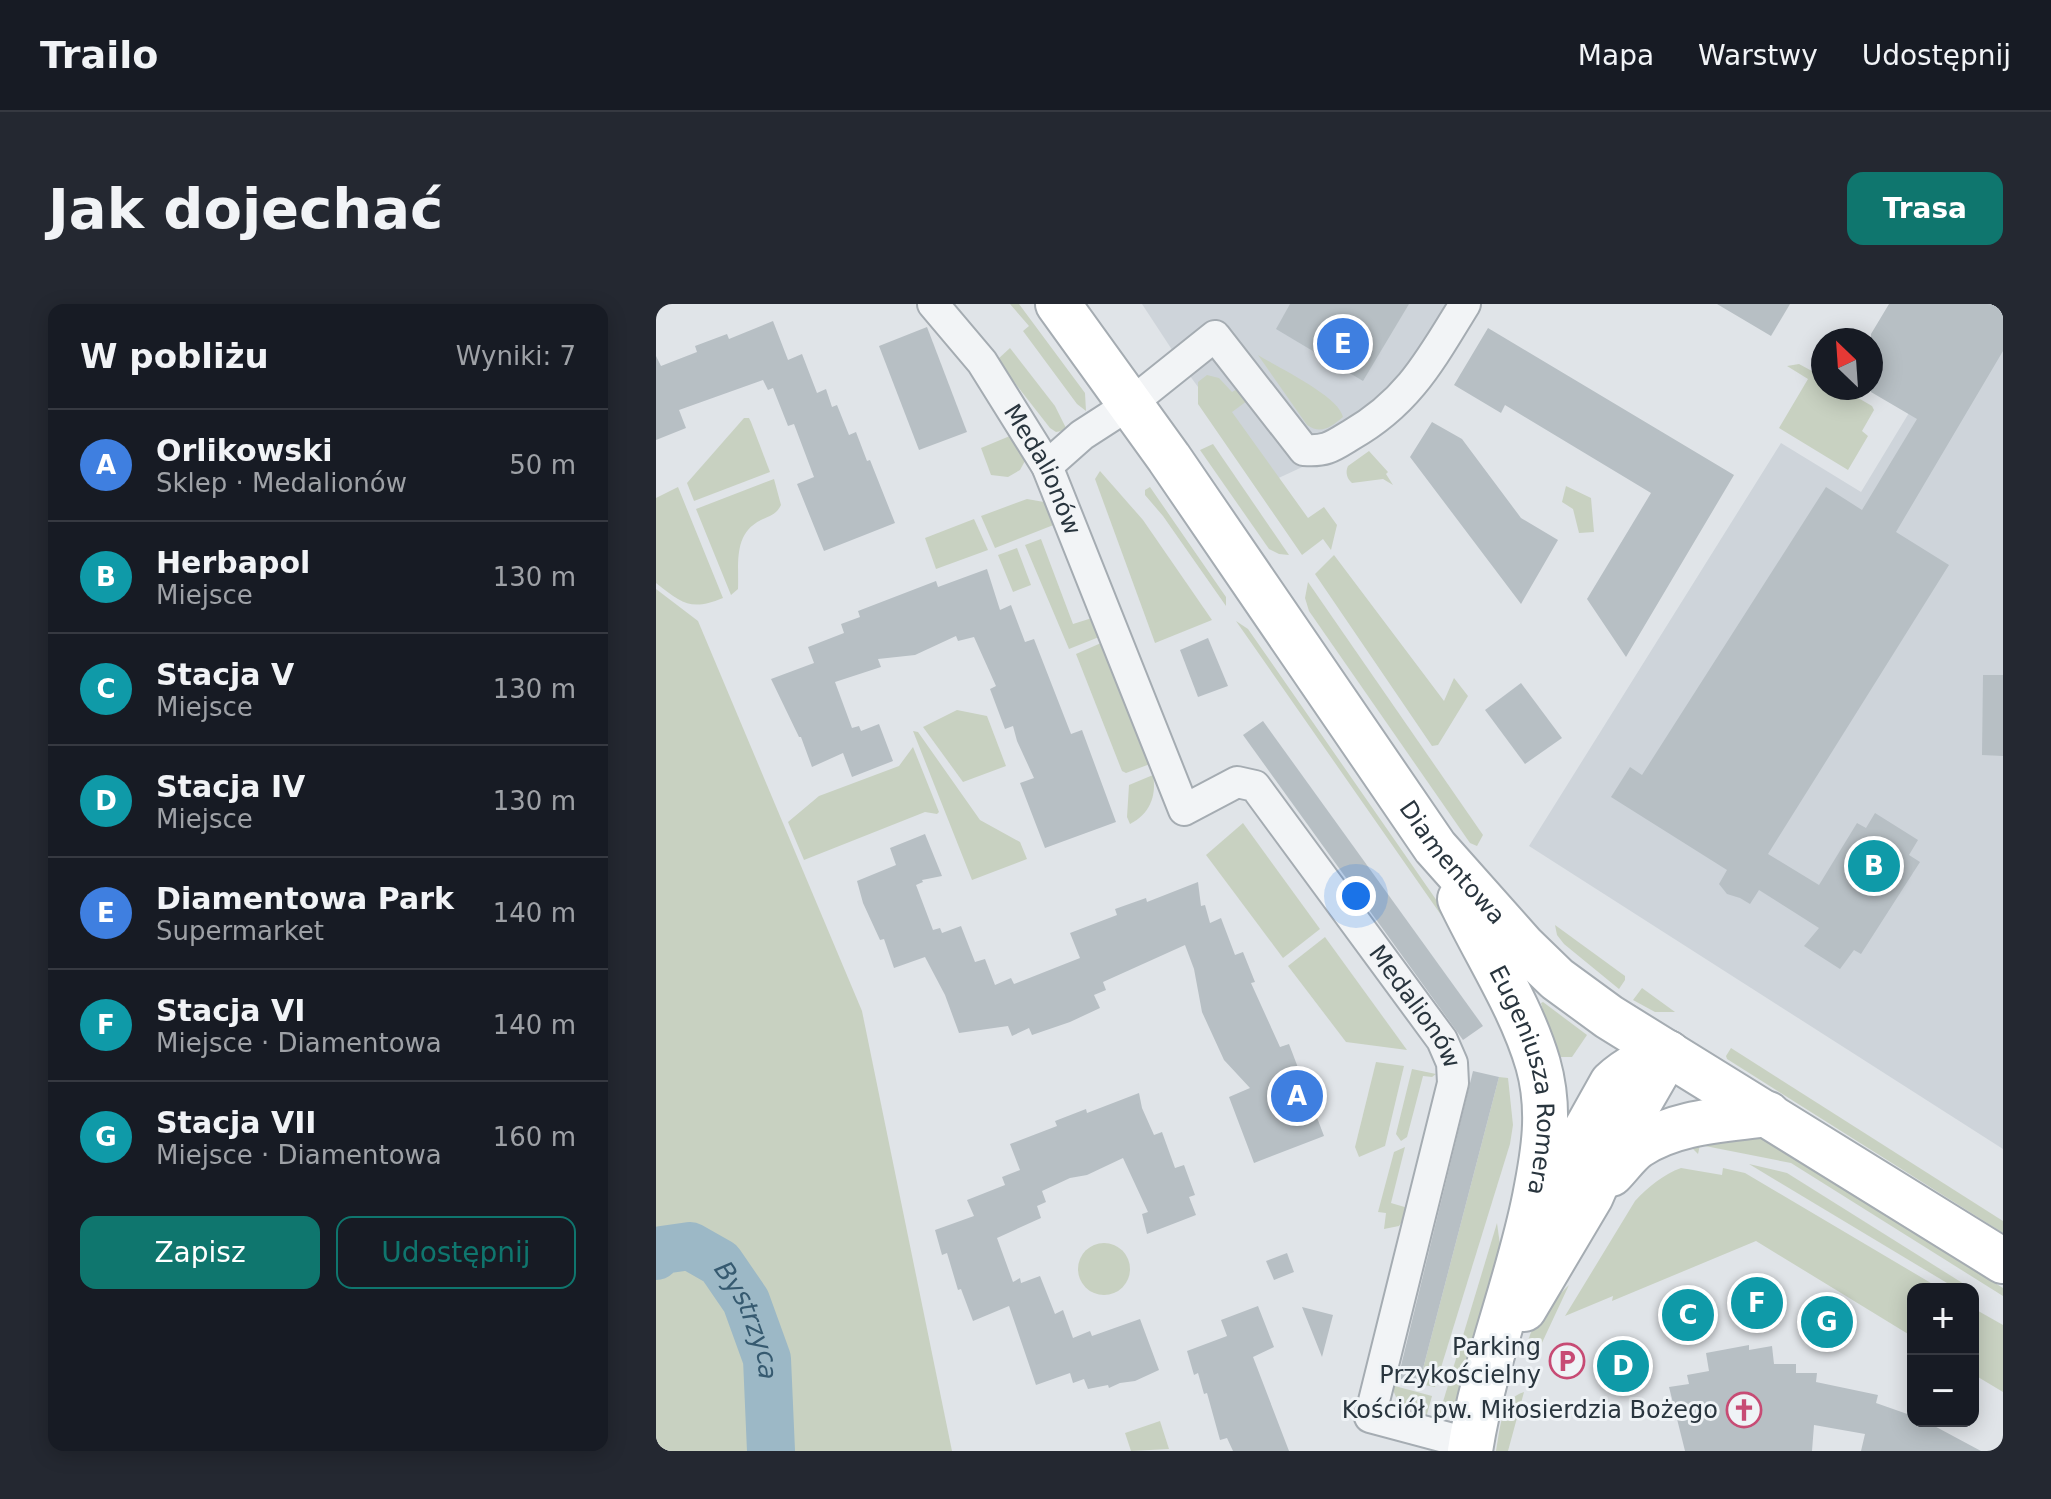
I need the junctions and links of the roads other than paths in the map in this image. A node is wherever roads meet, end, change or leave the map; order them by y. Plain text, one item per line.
1 (933, 304) edge
2 (1058, 304) edge
3 (1465, 304) edge
4 (1130, 404) junction
5 (1047, 466) junction
6 (1435, 847) junction
7 (1668, 1053) junction
8 (1768, 1114) junction
9 (1591, 1196) junction
10 (1527, 1234) junction
11 (2003, 1261) edge
12 (1490, 1367) junction
13 (1471, 1448) edge

1 - 5 street, Medalionów
2 - 4 street, Diamentowa
3 - 4 street
4 - 5 street
4 - 6 street, Diamentowa
5 - 13 street, Medalionów
6 - 7 street, Diamentowa
6 - 10 street, Eugeniusza Romera
7 - 8 street, Diamentowa
7 - 9 street, Eugeniusza Romera
7 - 10 street, Eugeniusza Romera
8 - 9 street, Eugeniusza Romera
8 - 11 street, Diamentowa
9 - 12 street, Eugeniusza Romera
10 - 12 street, Eugeniusza Romera
12 - 13 street, Eugeniusza Romera

